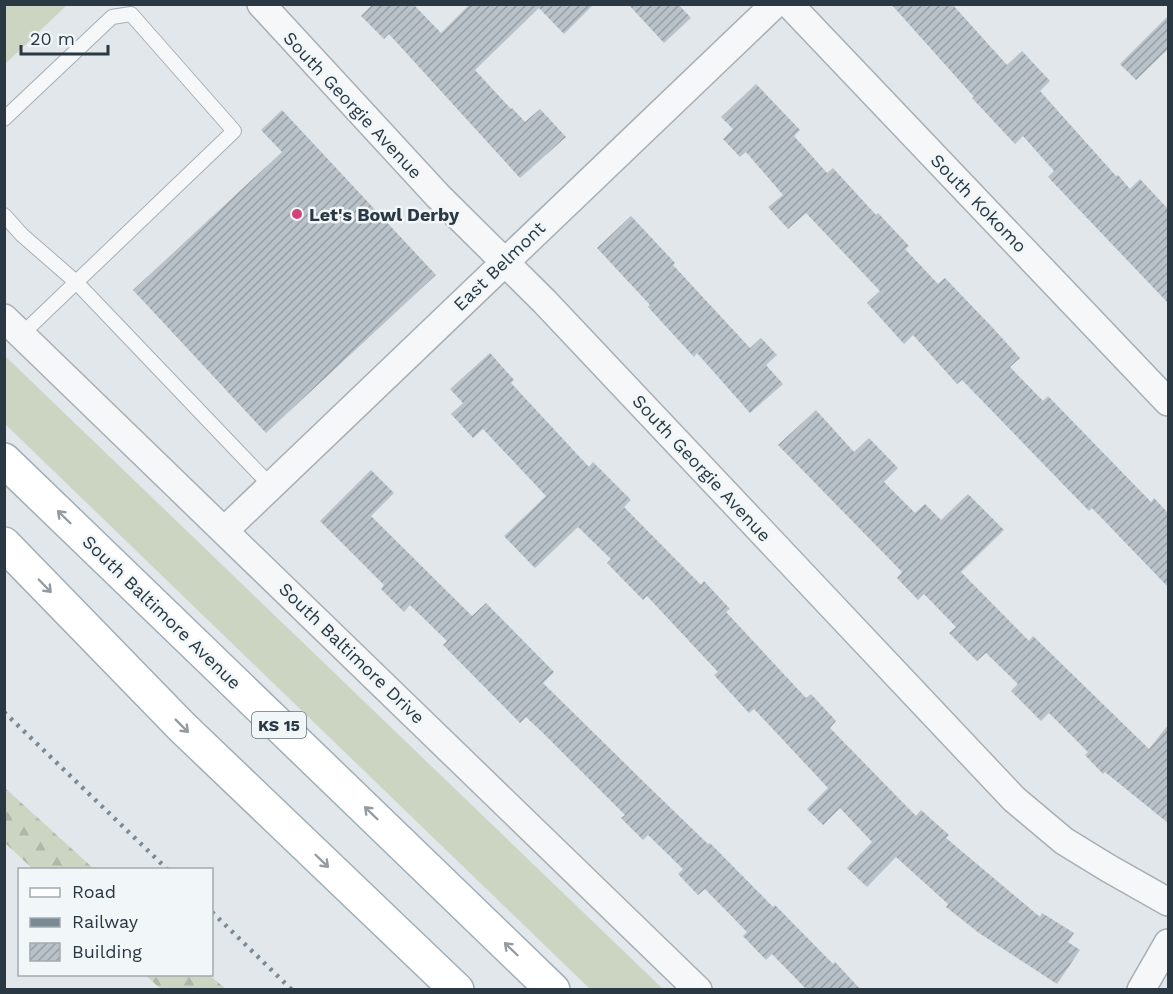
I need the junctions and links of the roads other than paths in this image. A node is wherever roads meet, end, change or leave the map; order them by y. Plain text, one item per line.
1 (261, 4) edge
2 (775, 4) edge
3 (789, 4) edge
4 (4, 119) edge
5 (4, 215) edge
6 (504, 261) junction
7 (76, 282) junction
8 (13, 327) edge
9 (1168, 402) edge
10 (4, 460) edge
11 (271, 486) junction
12 (225, 530) junction
13 (4, 544) edge
14 (1168, 902) edge
15 (1168, 943) edge
16 (457, 990) edge
17 (553, 990) edge
18 (698, 990) edge
19 (1141, 990) edge

1 - 6 street, South Georgie Avenue
2 - 6 street, East Belmont
3 - 9 street, South Kokomo
4 - 7 lane
5 - 7 lane
6 - 11 street, East Belmont
6 - 14 street, South Georgie Avenue
7 - 8 lane
7 - 11 lane
8 - 12 street, South Baltimore Drive
17 -> 10 main road, South Baltimore Avenue / KS 15
11 - 12 street, East Belmont
12 - 18 street, South Baltimore Drive
13 -> 16 main road
15 - 19 street

